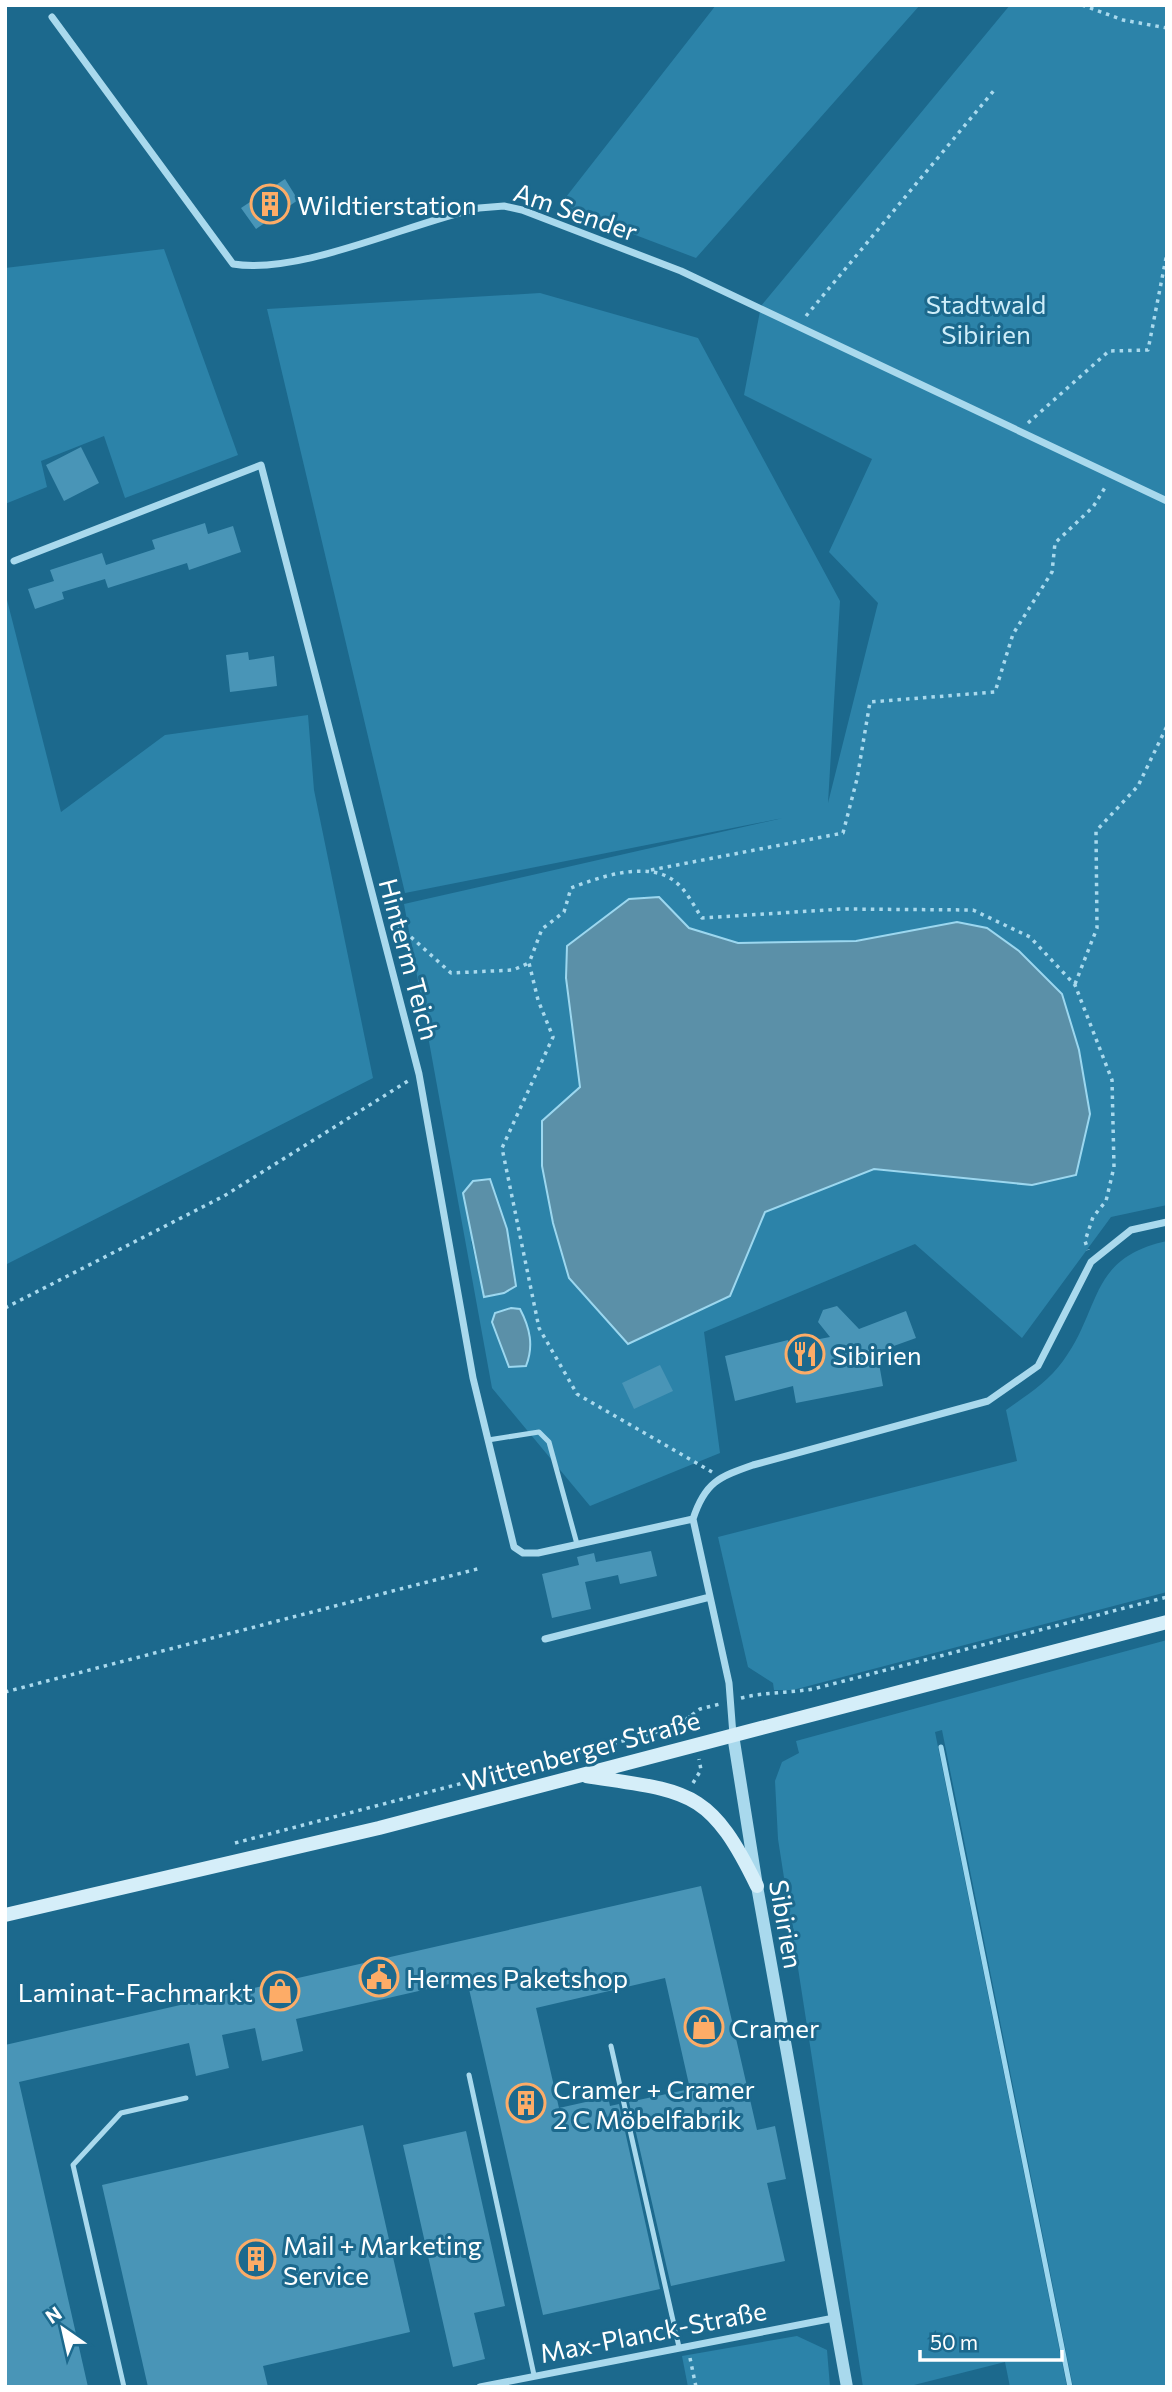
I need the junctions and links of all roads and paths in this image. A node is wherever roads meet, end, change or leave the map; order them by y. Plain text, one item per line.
1 (1083, 5) edge
2 (51, 17) dead end
3 (1167, 28) edge
4 (996, 88) dead end
5 (1167, 253) edge
6 (797, 326) junction
7 (1019, 431) junction
8 (1112, 475) junction
9 (1167, 501) edge
10 (1167, 555) edge
11 (14, 561) joint
12 (5, 564) edge
13 (1167, 611) edge
14 (1167, 726) edge
15 (649, 871) junction
16 (372, 902) junction
17 (529, 963) junction
18 (1075, 985) junction
19 (419, 1074) junction
20 (1167, 1222) edge
21 (1091, 1262) junction
22 (5, 1308) edge
23 (488, 1440) junction
24 (720, 1476) junction
25 (693, 1518) junction
26 (577, 1544) junction
27 (481, 1567) dead end
28 (709, 1597) junction
29 (1167, 1597) edge
30 (1167, 1622) edge
31 (545, 1639) dead end
32 (5, 1692) edge
33 (731, 1701) junction
34 (733, 1735) junction
35 (700, 1763) dead end
36 (578, 1775) junction
37 (690, 1789) dead end
38 (234, 1843) dead end
39 (757, 1886) junction
40 (5, 1915) edge
41 (611, 2046) dead end
42 (469, 2075) dead end
43 (186, 2098) dead end
44 (834, 2318) junction
45 (688, 2345) junction
46 (679, 2347) junction
47 (534, 2375) junction
48 (124, 2387) edge
49 (480, 2387) edge
50 (696, 2387) edge
51 (847, 2387) edge

1 - 3 path
2 - 6 street, Am Sender
4 - 6 path
5 - 7 path
6 - 7 street, Am Sender
7 - 8 street, Am Sender
8 - 9 street, Am Sender
8 - 15 path
10 - 13 path
11 - 12 lane
11 - 16 street, Hinterm Teich
14 - 18 path
15 - 17 path
15 - 18 path
16 - 17 path
16 - 19 street, Hinterm Teich
17 - 24 path
18 - 21 path
19 - 22 path
19 - 23 street, Hinterm Teich
20 - 21 street
21 - 24 street
23 - 26 lane
23 - 26 street, Hinterm Teich
24 - 25 street
25 - 26 street, Hinterm Teich
25 - 28 street, Sibirien
27 - 32 path
28 - 31 street
28 - 33 street, Sibirien
29 - 33 path
30 - 34 main road, Wittenberger Straße
33 - 34 street, Sibirien
33 - 38 path
34 - 36 main road, Wittenberger Straße
34 - 39 street, Sibirien
35 - 37 path
36 - 39 main road
36 - 40 main road, Wittenberger Straße
39 - 44 street, Sibirien
41 - 46 lane
42 - 47 lane
43 - 48 lane
44 - 45 street, Max-Planck-Straße
44 - 51 street, Sibirien
45 - 46 street, Max-Planck-Straße
45 - 50 path
46 - 47 street, Max-Planck-Straße
47 - 49 street, Max-Planck-Straße

